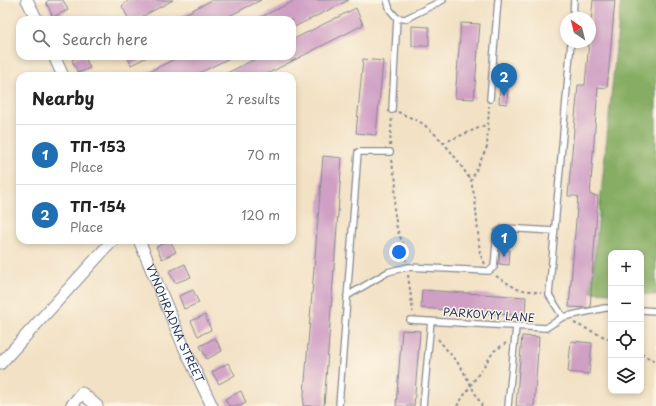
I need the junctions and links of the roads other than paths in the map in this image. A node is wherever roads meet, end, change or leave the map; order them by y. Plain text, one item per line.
1 (27, 0) edge
2 (387, 0) edge
3 (443, 0) edge
4 (498, 0) edge
5 (574, 0) edge
6 (573, 12) edge
7 (35, 16) edge
8 (397, 18) junction
9 (570, 48) edge
10 (56, 60) edge
11 (61, 72) edge
12 (490, 99) road end
13 (392, 110) road end
14 (390, 152) road end
15 (554, 231) junction
16 (109, 244) edge
17 (141, 244) edge
18 (347, 296) junction
19 (608, 308) edge
20 (644, 310) edge
21 (656, 311) edge
22 (563, 317) junction
23 (412, 320) road end
24 (432, 321) junction
25 (516, 327) junction
26 (0, 364) edge
27 (71, 406) edge
28 (97, 406) edge
29 (212, 406) edge
30 (339, 406) edge
31 (424, 406) edge
32 (508, 406) edge

1 - 7 street
2 - 8 lane
3 - 8 lane
4 - 12 lane
5 - 6 lane
8 - 13 lane
9 - 15 lane
10 - 11 street
14 - 18 lane
15 - 18 lane
15 - 22 lane
16 - 26 street
17 - 29 street, VYNOHRADNA STREET
18 - 30 lane
19 - 22 lane, PARKOVYY LANE
20 - 21 lane
22 - 25 lane, PARKOVYY LANE
23 - 24 lane, PARKOVYY LANE
24 - 25 lane, PARKOVYY LANE
24 - 31 lane
25 - 32 lane
27 - 28 street

